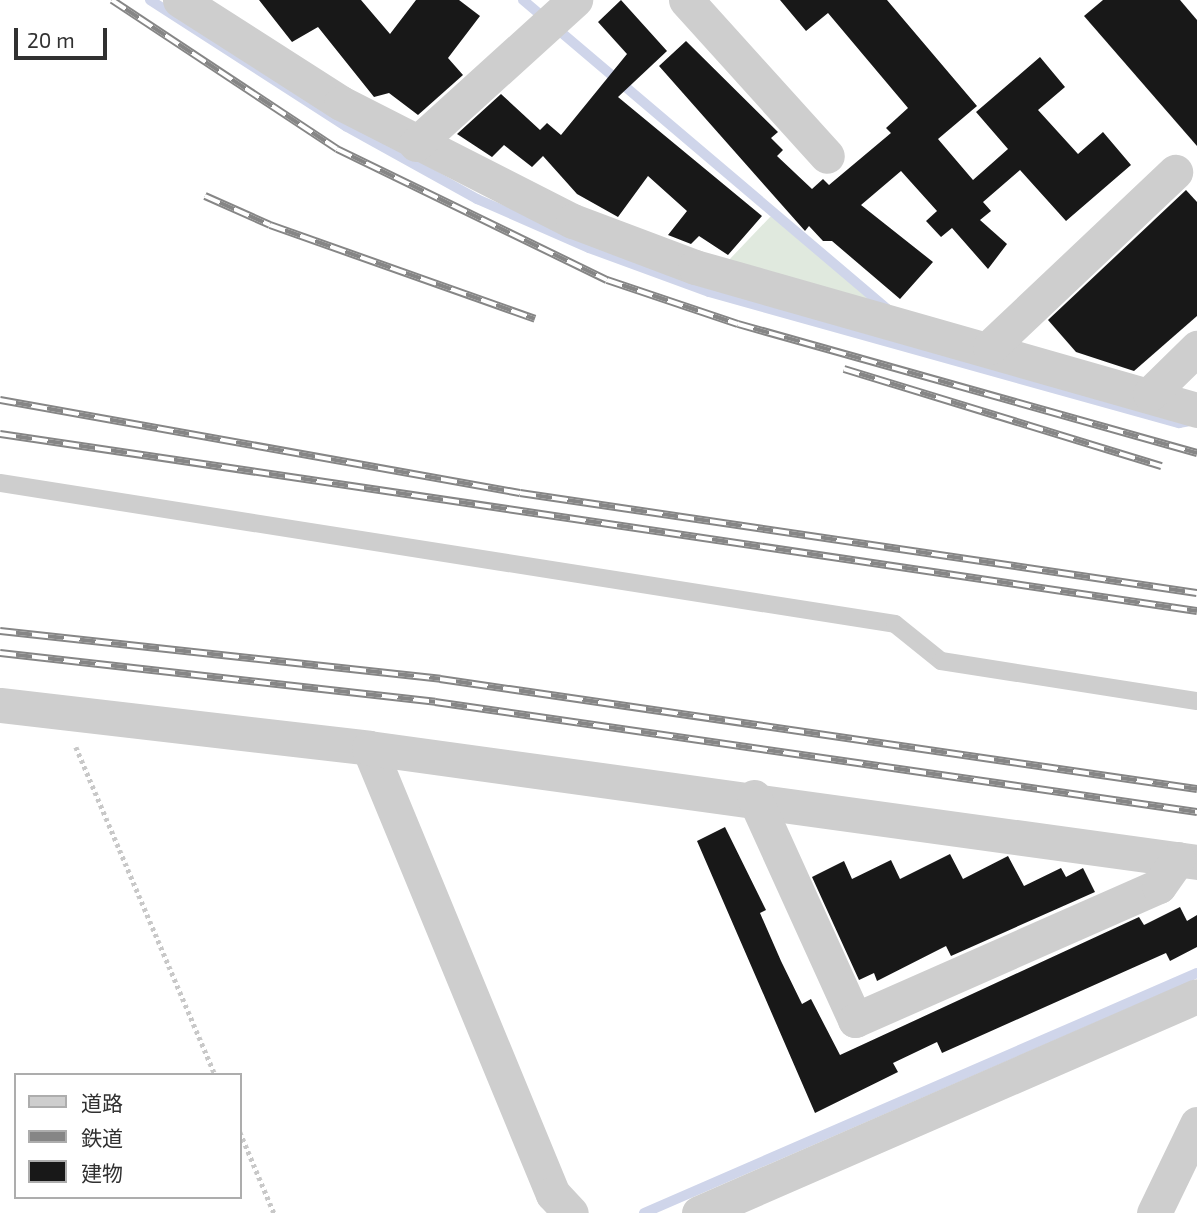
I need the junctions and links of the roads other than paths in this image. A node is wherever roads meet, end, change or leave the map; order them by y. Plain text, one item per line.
1 (180, 0) edge
2 (575, 0) edge
3 (686, 0) edge
4 (416, 144) junction
5 (827, 156) dead end
6 (1175, 172) dead end
7 (990, 347) junction
8 (1197, 348) edge
9 (1150, 394) junction
10 (1197, 410) edge
11 (0, 483) edge
12 (1197, 701) edge
13 (0, 705) edge
14 (369, 748) junction
15 (754, 797) junction
16 (1187, 861) edge
17 (1194, 1006) edge
18 (1197, 1124) edge
19 (571, 1213) edge
20 (699, 1213) edge
21 (1154, 1213) edge

1 - 4 street
2 - 4 street
3 - 5 street
4 - 7 street
6 - 7 street
7 - 9 street
8 - 9 street
9 - 10 street
11 - 12 lane
13 - 14 street
14 - 15 street
14 - 19 street
15 - 16 street
15 - 16 street
17 - 20 street
18 - 21 street

